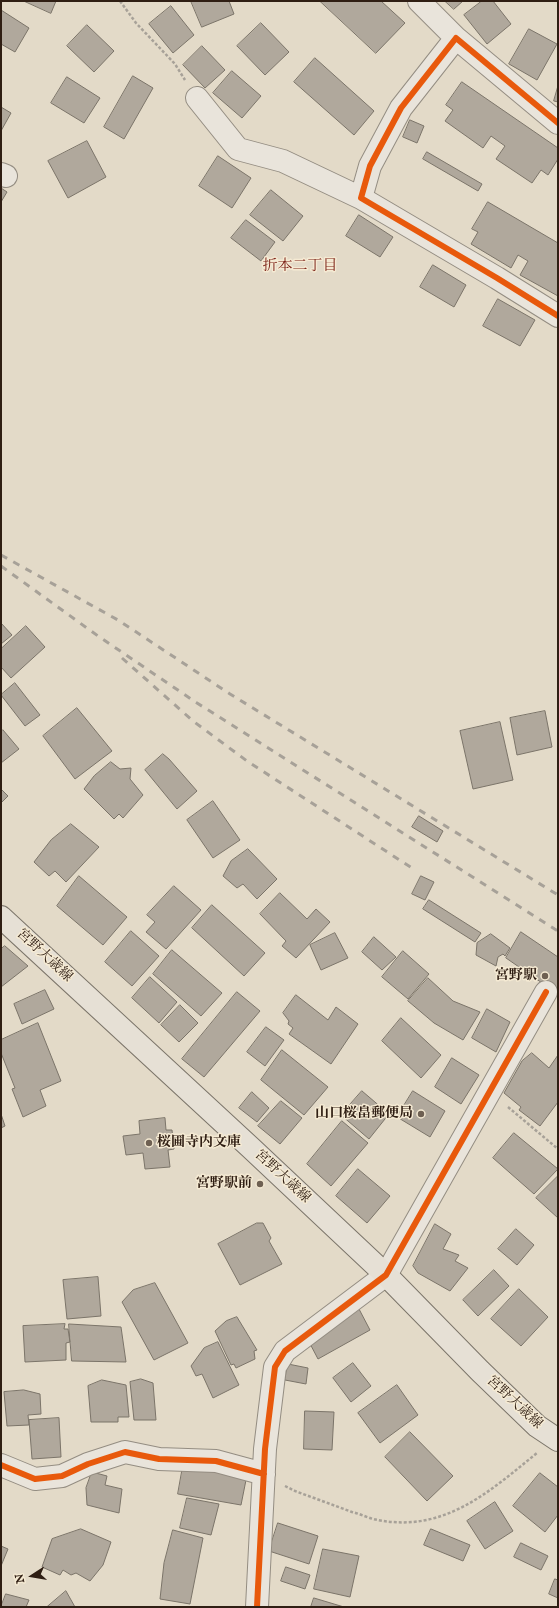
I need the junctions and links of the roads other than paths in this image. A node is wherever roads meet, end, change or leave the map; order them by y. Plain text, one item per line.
1 (419, 1) edge
2 (456, 38) junction
3 (197, 98) road end
4 (558, 123) edge
5 (361, 198) junction
6 (558, 316) edge
7 (5, 927) edge
8 (546, 992) dead end
9 (386, 1276) junction
10 (556, 1439) edge
11 (1, 1465) edge
12 (264, 1474) junction
13 (257, 1607) edge

1 - 2 street
2 - 4 street
2 - 5 street
3 - 5 street
5 - 6 street
7 - 9 main road, 宮野大歳線
8 - 9 street
9 - 10 main road, 宮野大歳線
9 - 12 street
11 - 12 street
12 - 13 street

